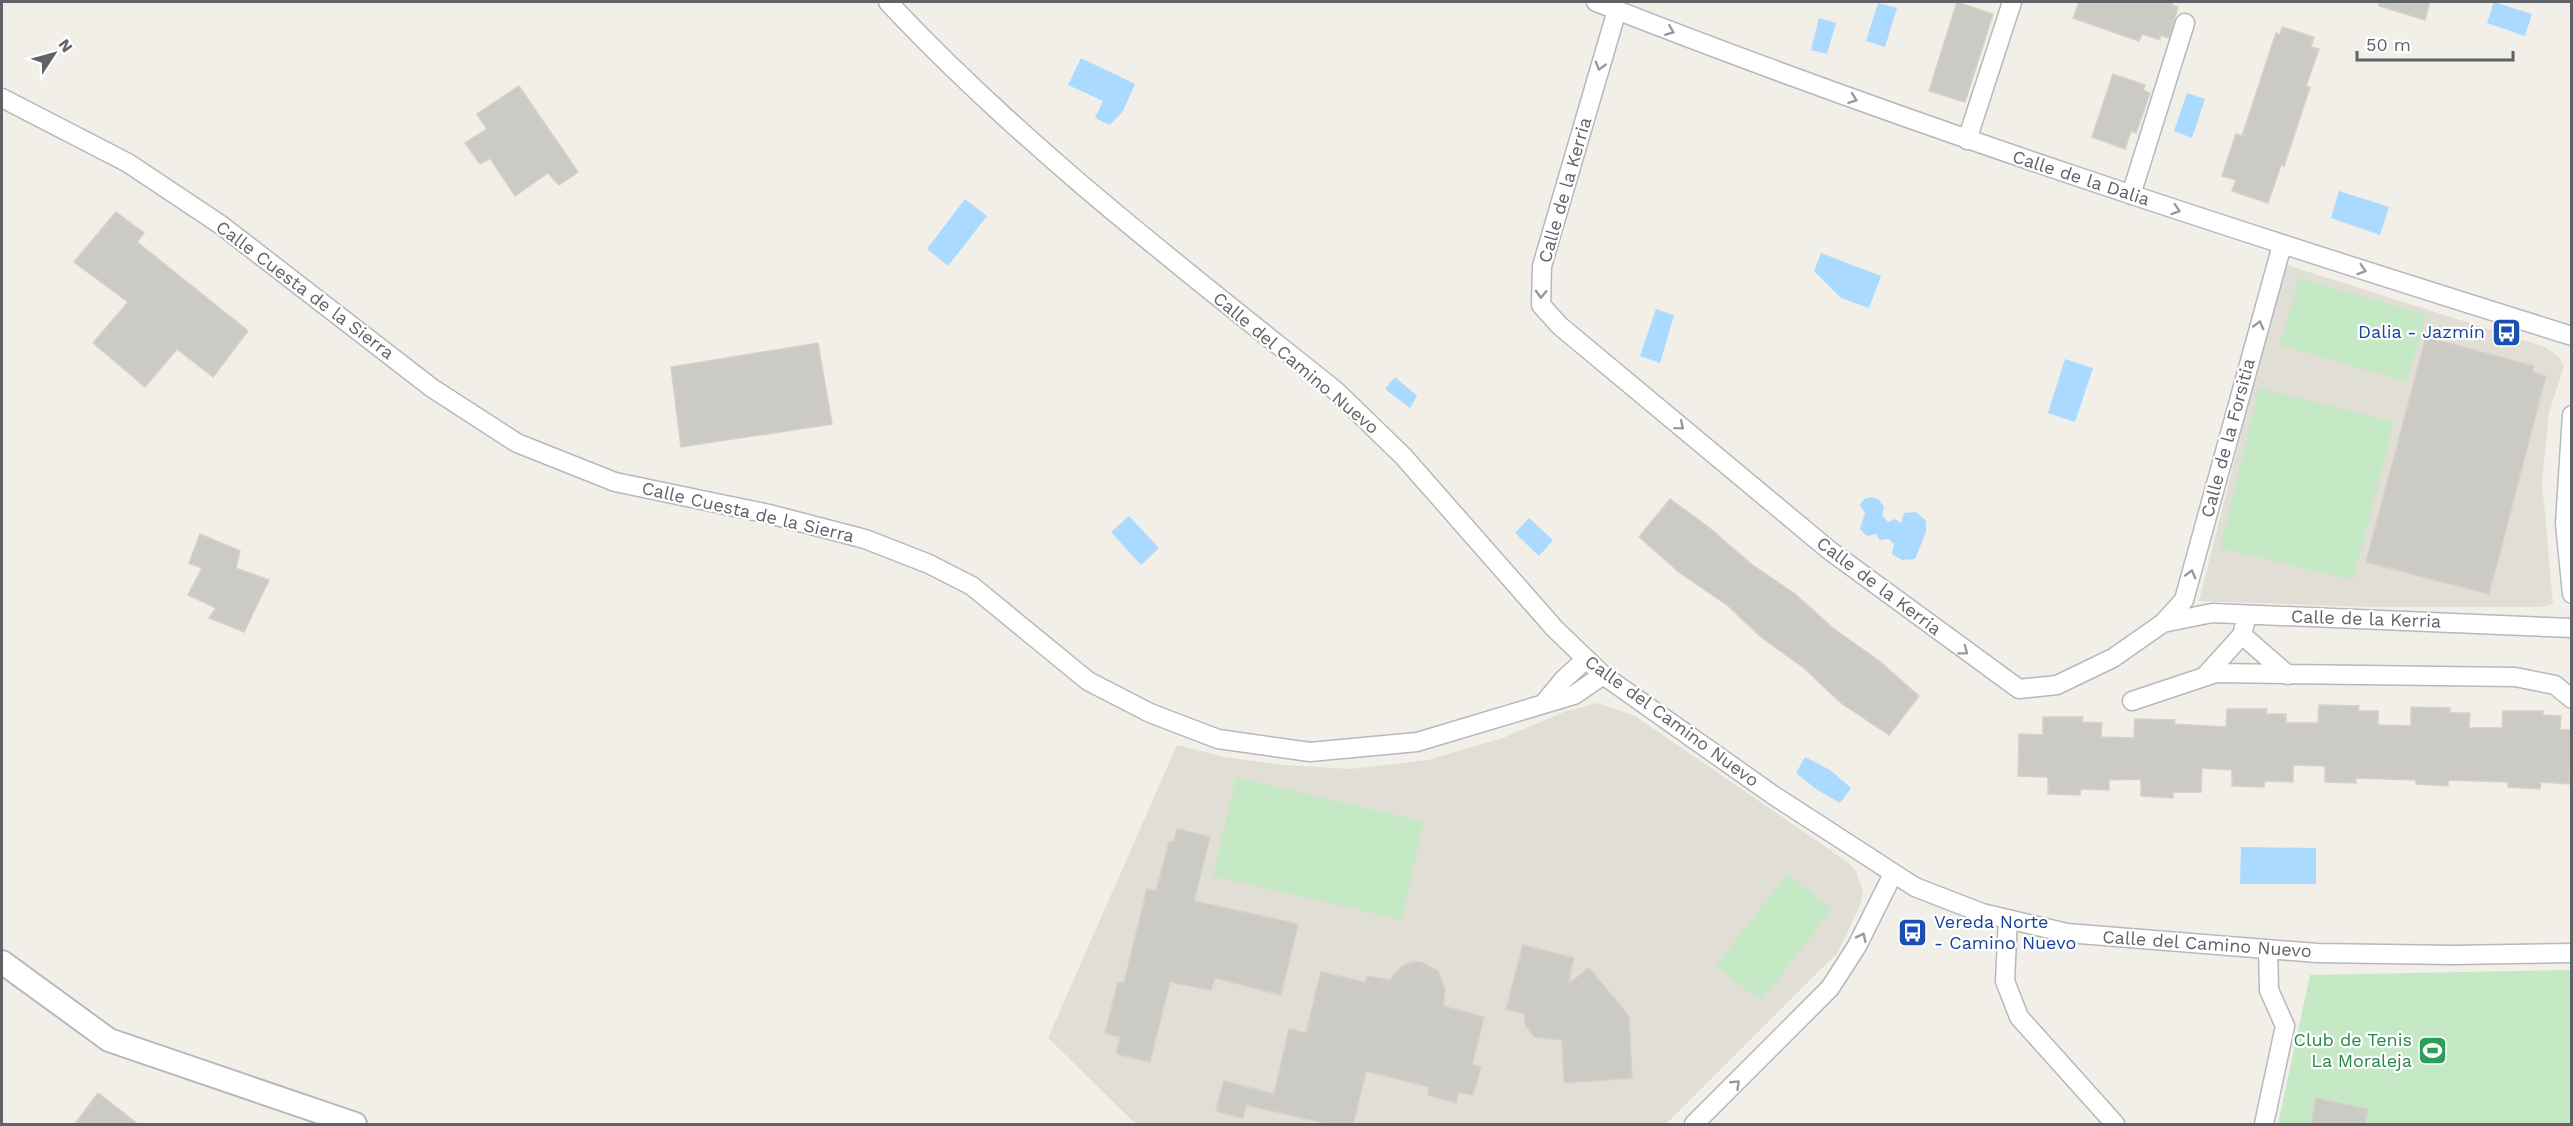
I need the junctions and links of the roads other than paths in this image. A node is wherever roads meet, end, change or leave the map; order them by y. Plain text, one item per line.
1 (888, 2) edge
2 (1596, 2) edge
3 (2012, 2) edge
4 (1617, 10) junction
5 (2185, 23) dead end
6 (2, 98) edge
7 (1967, 140) junction
8 (2131, 195) junction
9 (2282, 245) junction
10 (2571, 336) edge
11 (2571, 415) edge
12 (2571, 594) edge
13 (2247, 615) junction
14 (2163, 623) junction
15 (2571, 628) edge
16 (2242, 635) junction
17 (1585, 660) junction
18 (1603, 675) junction
19 (2288, 675) junction
20 (2204, 677) junction
21 (2571, 699) edge
22 (2132, 701) dead end
23 (1545, 702) junction
24 (1893, 874) junction
25 (2008, 919) junction
26 (2268, 950) junction
27 (2571, 953) edge
28 (2, 962) edge
29 (355, 1125) edge
30 (1694, 1125) edge
31 (2115, 1125) edge
32 (2264, 1125) edge

1 - 17 street, Calle del Camino Nuevo
2 - 4 street, Calle de la Dalia
3 - 7 street
4 -> 7 street, Calle de la Dalia
4 -> 14 street, Calle de la Kerria
5 - 8 street
6 - 23 street, Calle Cuesta de la Sierra
7 - 8 street, Calle de la Dalia
8 -> 9 street, Calle de la Dalia
9 -> 10 street, Calle de la Dalia
14 -> 9 street, Calle de la Forsitia
11 - 12 street
13 - 14 street, Calle de la Kerria
13 - 15 street, Calle de la Kerria
13 - 16 street
16 - 19 street
16 - 20 street
17 - 18 street, Calle del Camino Nuevo
17 - 23 street
18 - 23 street, Calle Cuesta de la Sierra
18 - 24 street, Calle del Camino Nuevo
19 - 20 street
19 - 21 street
20 - 22 street
24 - 25 street, Calle del Camino Nuevo
30 -> 24 street
25 - 26 street, Calle del Camino Nuevo
25 - 31 street
26 - 27 street, Calle del Camino Nuevo
26 - 32 street
28 - 29 street

